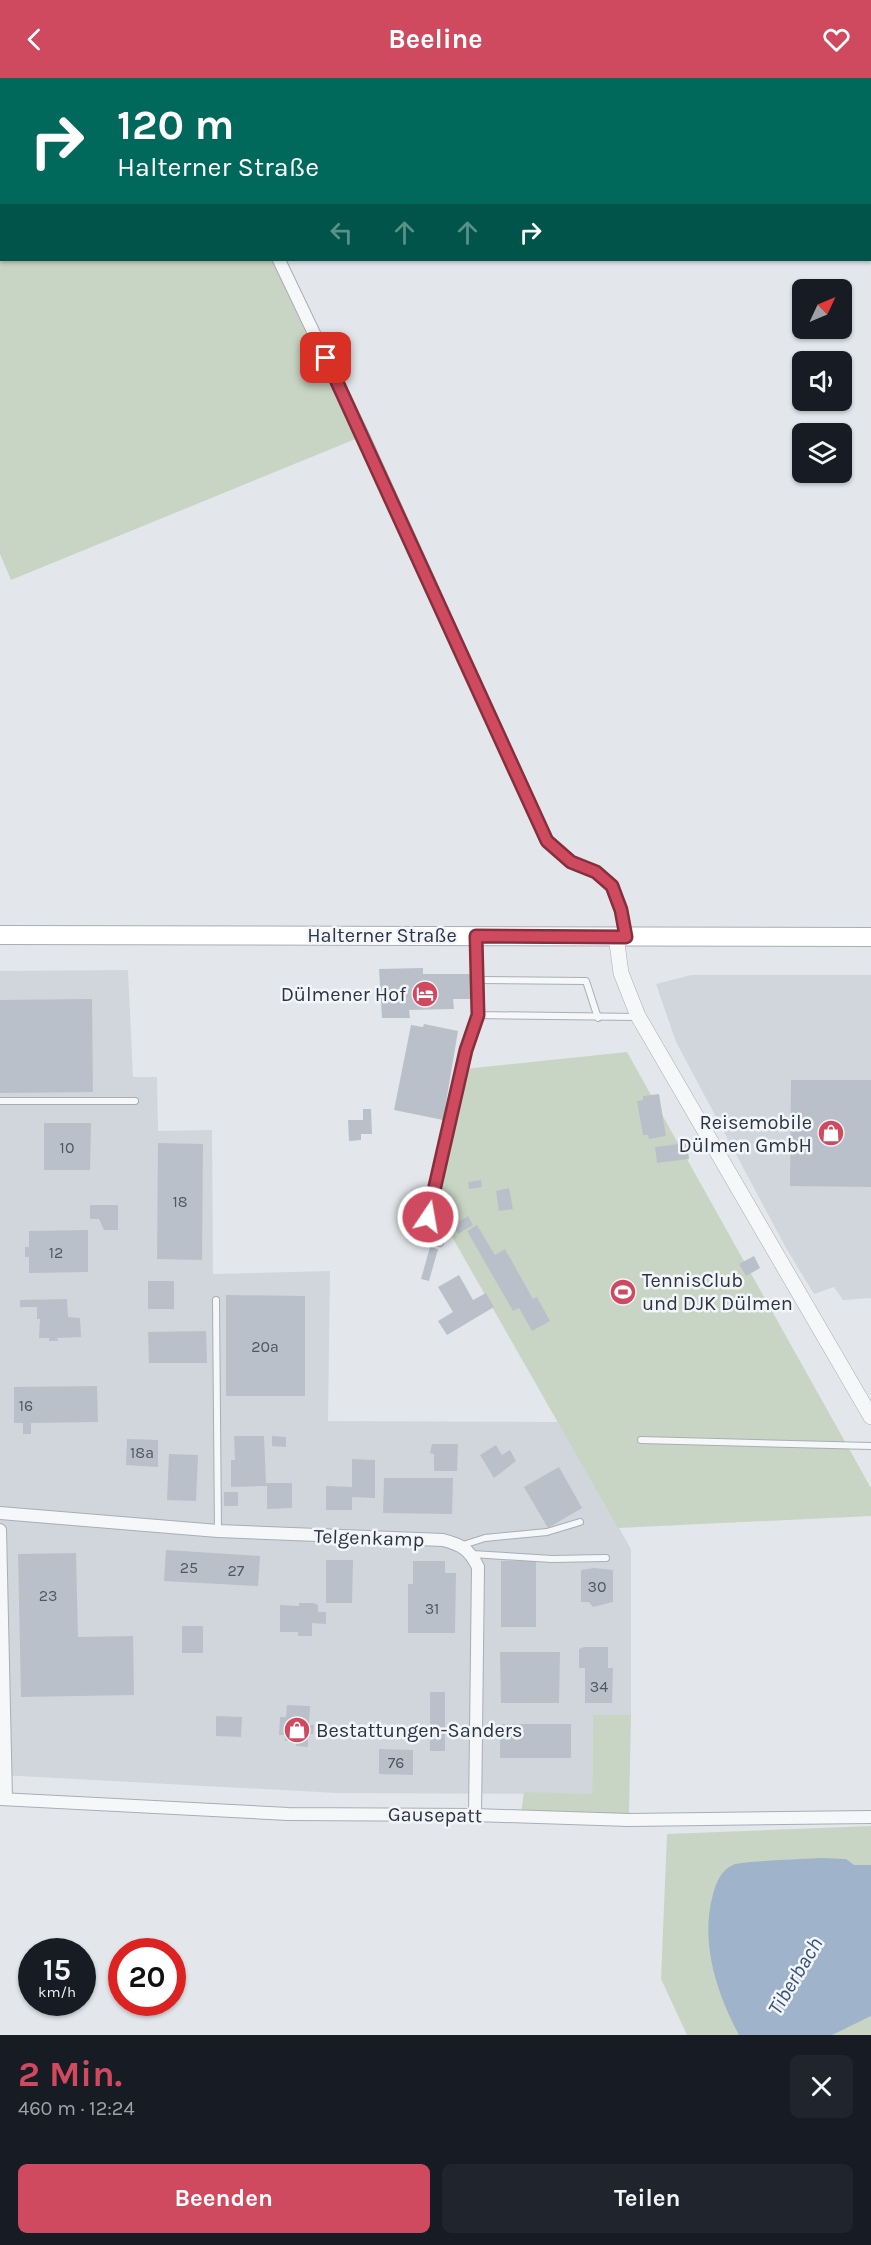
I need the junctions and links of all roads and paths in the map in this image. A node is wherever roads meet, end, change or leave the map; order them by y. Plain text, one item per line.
1 (279, 261) edge
2 (0, 935) edge
3 (476, 936) junction
4 (621, 936) junction
5 (871, 937) edge
6 (477, 980) junction
7 (478, 1015) junction
8 (639, 1016) junction
9 (598, 1018) junction
10 (0, 1101) edge
11 (135, 1101) dead end
12 (440, 1243) dead end
13 (216, 1300) dead end
14 (871, 1417) edge
15 (641, 1440) dead end
16 (871, 1446) edge
17 (0, 1513) edge
18 (580, 1522) dead end
19 (0, 1530) edge
20 (218, 1531) junction
21 (463, 1545) junction
22 (472, 1554) junction
23 (606, 1558) dead end
24 (3, 1799) edge
25 (475, 1815) junction
26 (871, 1817) edge

1 - 4 street
2 - 3 main road, Halterner Straße
3 - 4 main road, Halterner Straße
3 - 6 lane
4 - 5 main road, Halterner Straße
4 - 8 street
6 - 7 lane
6 - 9 lane
7 - 9 lane
7 - 12 lane
8 - 9 lane
8 - 14 street
10 - 11 lane
13 - 20 lane
15 - 16 lane
17 - 20 street, Telgenkamp
18 - 21 lane
19 - 24 street
20 - 21 street, Telgenkamp
21 - 22 street
22 - 23 lane
22 - 25 street
24 - 25 street, Gausepatt
25 - 26 street, Gausepatt

